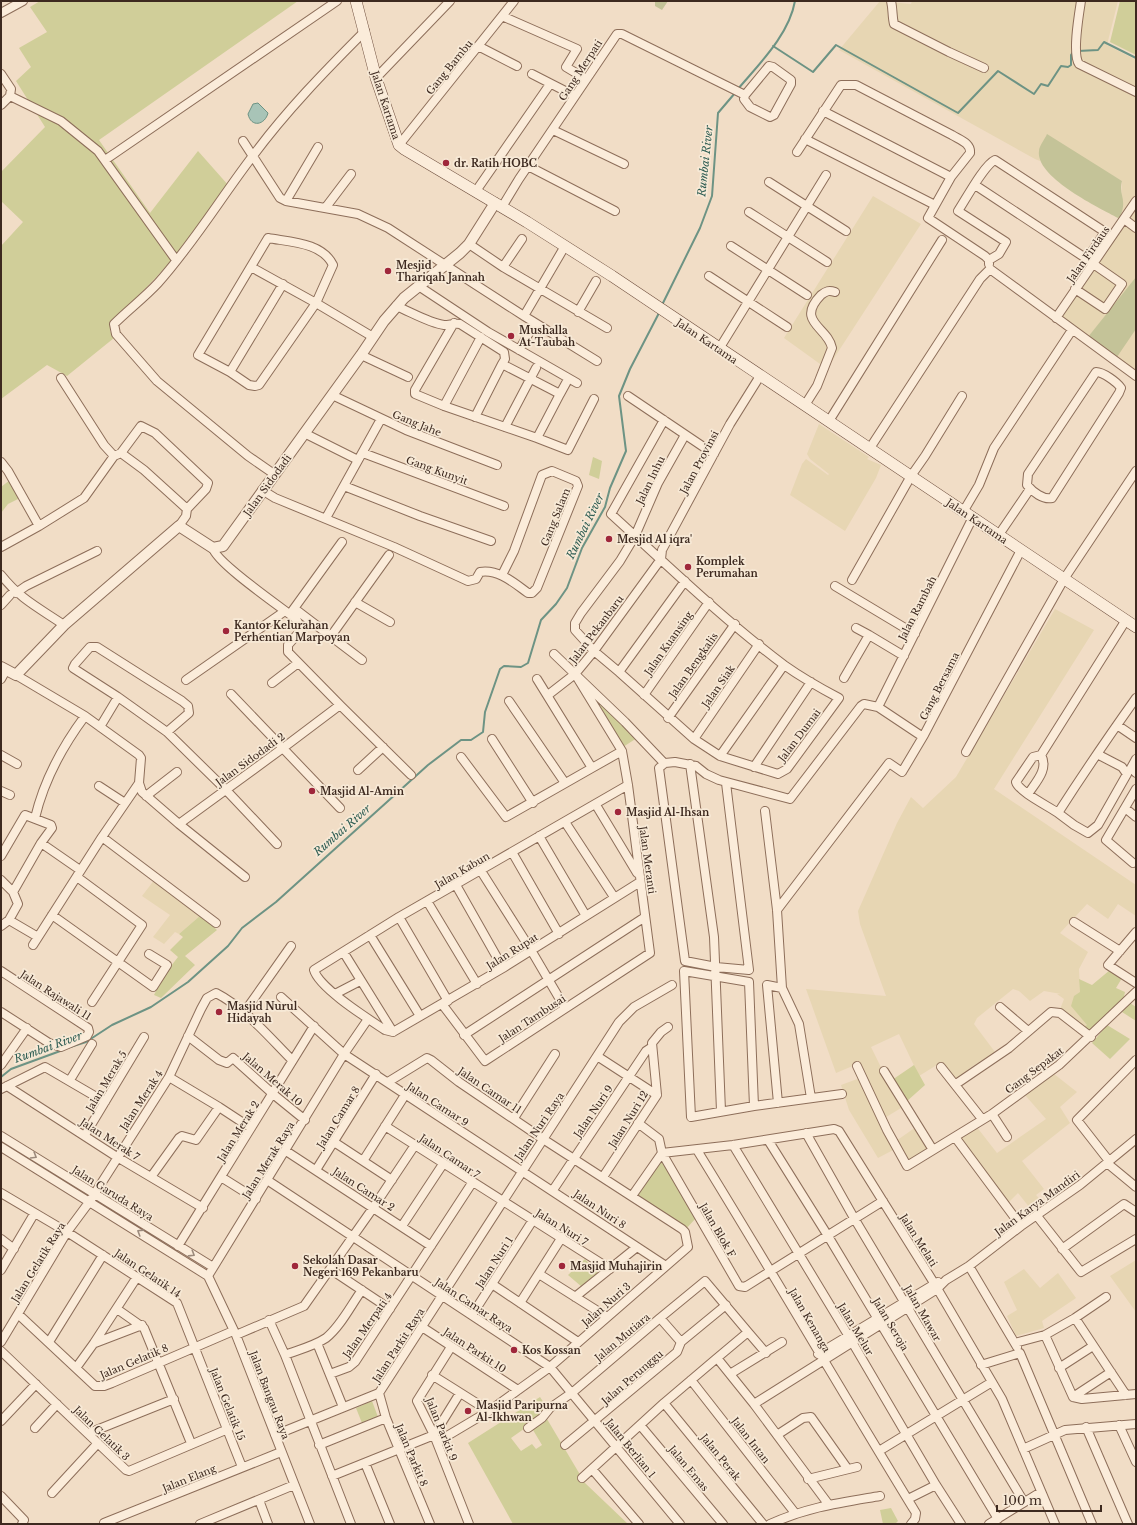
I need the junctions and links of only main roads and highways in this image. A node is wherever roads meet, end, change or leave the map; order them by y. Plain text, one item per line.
1 (356, 1) edge
2 (1136, 627) edge

1 - 2 main road, Jalan Kartama

